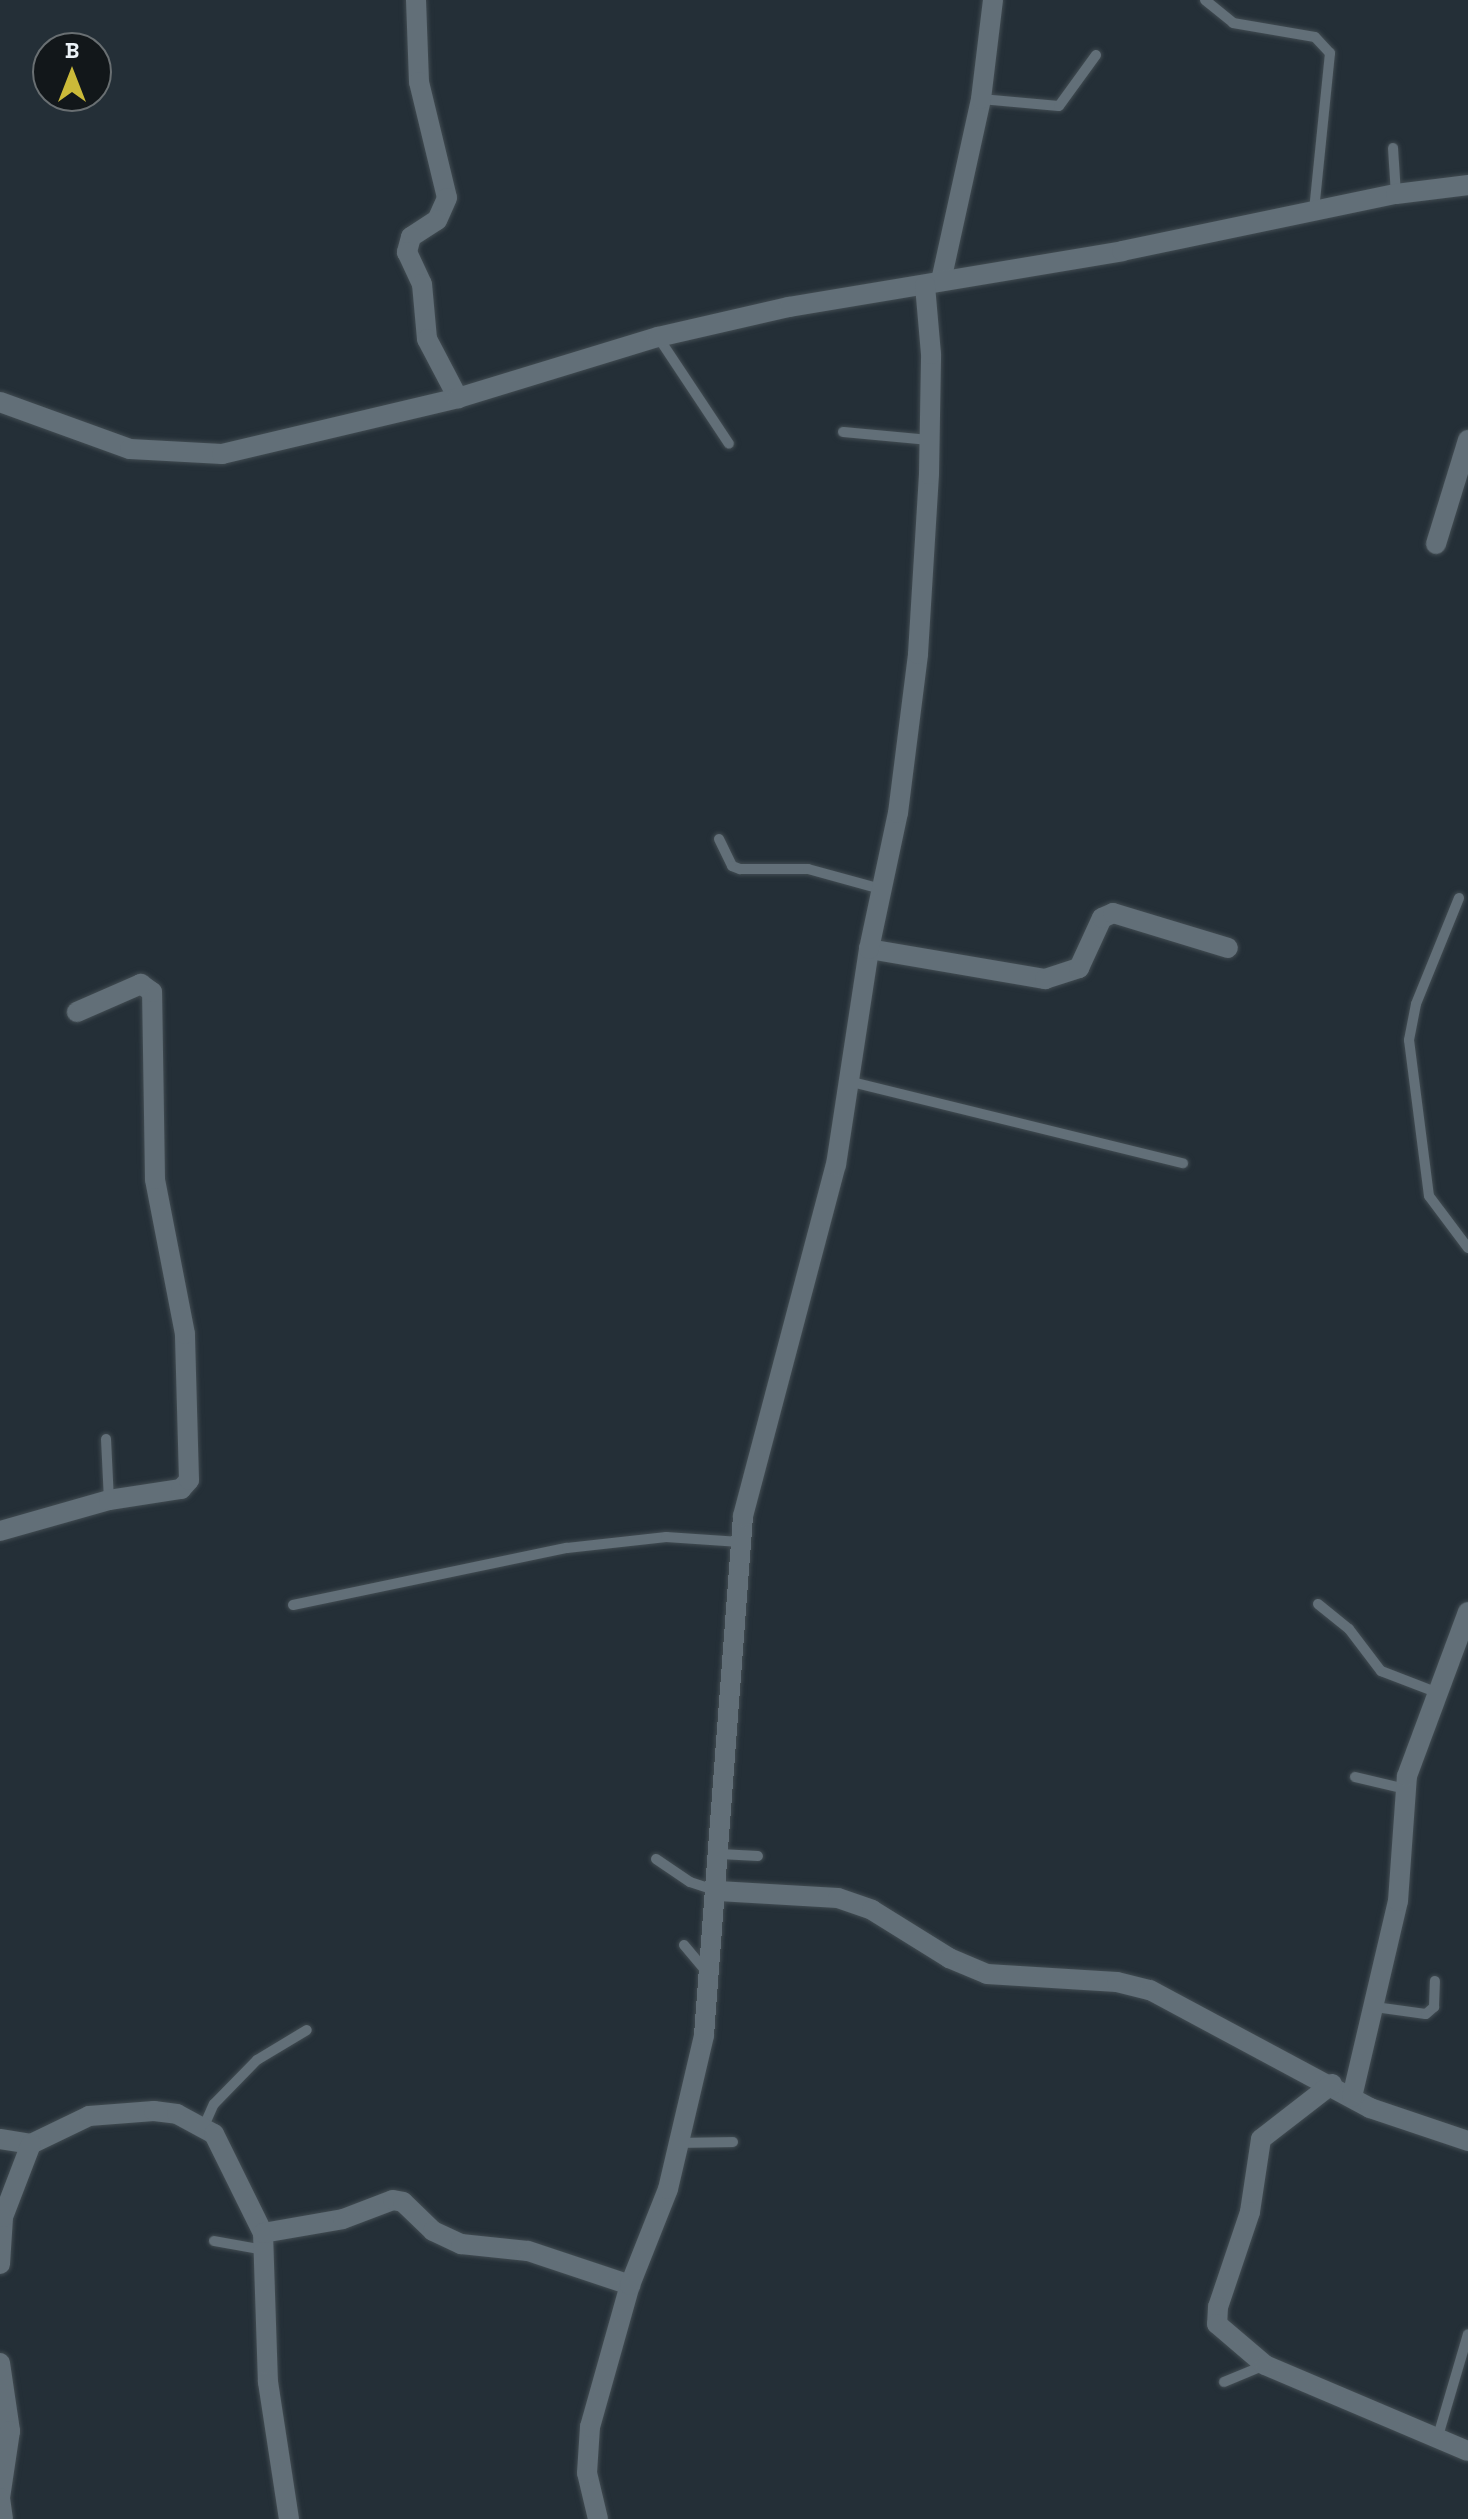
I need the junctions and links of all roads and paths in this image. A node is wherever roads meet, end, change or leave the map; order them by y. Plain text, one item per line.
1 (416, 0) edge
2 (993, 0) edge
3 (1205, 0) edge
4 (1096, 55) dead end
5 (981, 99) junction
6 (1393, 148) dead end
7 (1468, 185) edge
8 (1396, 194) junction
9 (1314, 211) junction
10 (933, 283) junction
11 (658, 337) junction
12 (458, 398) junction
13 (0, 402) edge
14 (843, 432) dead end
15 (930, 440) junction
16 (1468, 440) edge
17 (729, 444) dead end
18 (1436, 544) dead end
19 (719, 839) dead end
20 (881, 889) junction
21 (1459, 898) dead end
22 (1228, 948) dead end
23 (869, 949) junction
24 (77, 1012) dead end
25 (848, 1081) junction
26 (1183, 1163) dead end
27 (1468, 1248) edge
28 (106, 1439) dead end
29 (109, 1500) junction
30 (0, 1531) edge
31 (740, 1542) junction
32 (1318, 1604) dead end
33 (293, 1605) dead end
34 (1468, 1612) edge
35 (1438, 1693) junction
36 (1355, 1777) dead end
37 (1406, 1789) junction
38 (720, 1854) junction
39 (758, 1856) dead end
40 (656, 1859) dead end
41 (718, 1891) junction
42 (684, 1945) dead end
43 (710, 1976) junction
44 (1435, 1981) dead end
45 (1375, 2007) junction
46 (307, 2030) dead end
47 (1332, 2084) junction
48 (1352, 2097) junction
49 (204, 2126) junction
50 (0, 2139) edge
51 (1468, 2141) edge
52 (733, 2142) dead end
53 (680, 2143) junction
54 (31, 2144) junction
55 (214, 2241) dead end
56 (264, 2242) junction
57 (0, 2264) edge
58 (630, 2285) junction
59 (1468, 2334) edge
60 (0, 2363) edge
61 (1265, 2365) junction
62 (1224, 2382) dead end
63 (1438, 2436) junction
64 (1468, 2451) edge
65 (0, 2498) edge
66 (3, 2519) edge
67 (289, 2519) edge
68 (598, 2519) edge

1 - 12 street
2 - 5 street
3 - 9 lane
4 - 5 lane
5 - 10 street
6 - 8 lane
7 - 8 street
8 - 9 street
9 - 10 street
10 - 11 street
10 - 15 street
11 - 12 street
11 - 17 lane
12 - 13 street
14 - 15 lane
15 - 20 street
16 - 18 street
19 - 20 lane
20 - 23 street
21 - 27 lane
22 - 23 street
23 - 25 street
24 - 29 street
25 - 26 lane
25 - 31 street
28 - 29 lane
29 - 30 street
31 - 33 lane
31 - 38 street
32 - 35 lane
34 - 35 street
35 - 37 street
36 - 37 lane
37 - 45 street
38 - 39 lane
38 - 41 street
40 - 41 lane
41 - 43 street
41 - 47 street
42 - 43 lane
43 - 53 street
44 - 45 lane
45 - 48 street
46 - 49 lane
47 - 48 street
47 - 61 street
48 - 51 street
49 - 54 street
49 - 56 street
50 - 54 street
52 - 53 lane
53 - 58 street
54 - 57 street
55 - 56 lane
56 - 58 street
56 - 67 street
58 - 68 street
59 - 63 lane
60 - 65 street
61 - 62 lane
61 - 63 street
63 - 64 street
65 - 66 street

